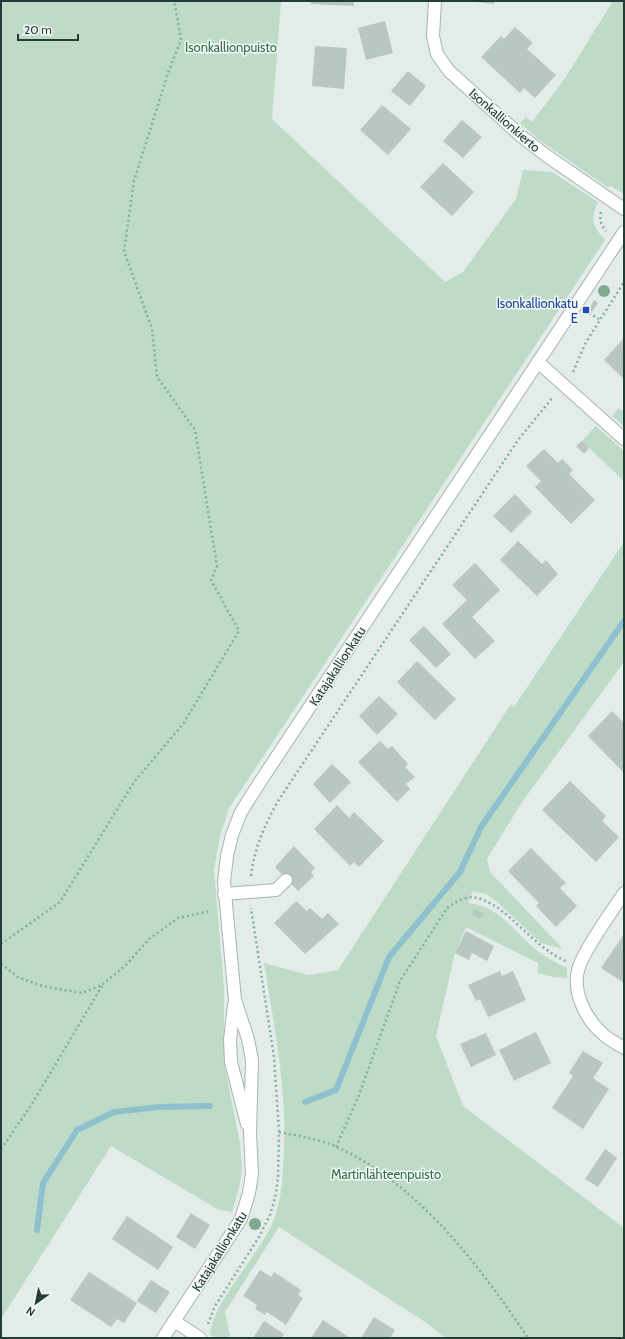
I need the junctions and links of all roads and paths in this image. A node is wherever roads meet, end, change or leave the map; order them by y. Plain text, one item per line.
1 (173, 1) edge
2 (435, 1) edge
3 (624, 209) edge
4 (624, 232) edge
5 (624, 282) edge
6 (586, 310) dead end
7 (599, 319) junction
8 (538, 362) junction
9 (564, 385) junction
10 (624, 439) edge
11 (286, 880) dead end
12 (249, 892) junction
13 (224, 894) junction
14 (624, 894) edge
15 (226, 908) junction
16 (1, 944) edge
17 (1, 964) edge
18 (580, 965) junction
19 (102, 985) junction
20 (235, 1000) junction
21 (624, 1048) edge
22 (279, 1132) junction
23 (250, 1133) junction
24 (336, 1147) junction
25 (1, 1150) edge
26 (174, 1321) junction
27 (163, 1338) edge
28 (200, 1338) edge
29 (528, 1338) edge

1 - 16 path
2 - 3 street, Isonkallionkierto
4 - 8 street, Katajakallionkatu
5 - 7 path
6 - 7 path
7 - 9 path
8 - 9 street
8 - 13 street, Katajakallionkatu
9 - 10 street
9 - 12 path
11 - 12 street
12 - 13 street
12 - 22 path
13 - 15 street, Katajakallionkatu
14 - 18 street
15 - 19 path
15 - 20 street, Katajakallionkatu
17 - 19 path
18 - 21 street
18 - 24 path
19 - 25 path
20 - 23 street, Katajakallionkatu
20 - 23 street, Katajakallionkatu
22 - 24 path
22 - 28 path
23 - 26 street, Katajakallionkatu
24 - 29 path
26 - 27 street, Katajakallionkatu
26 - 28 street

